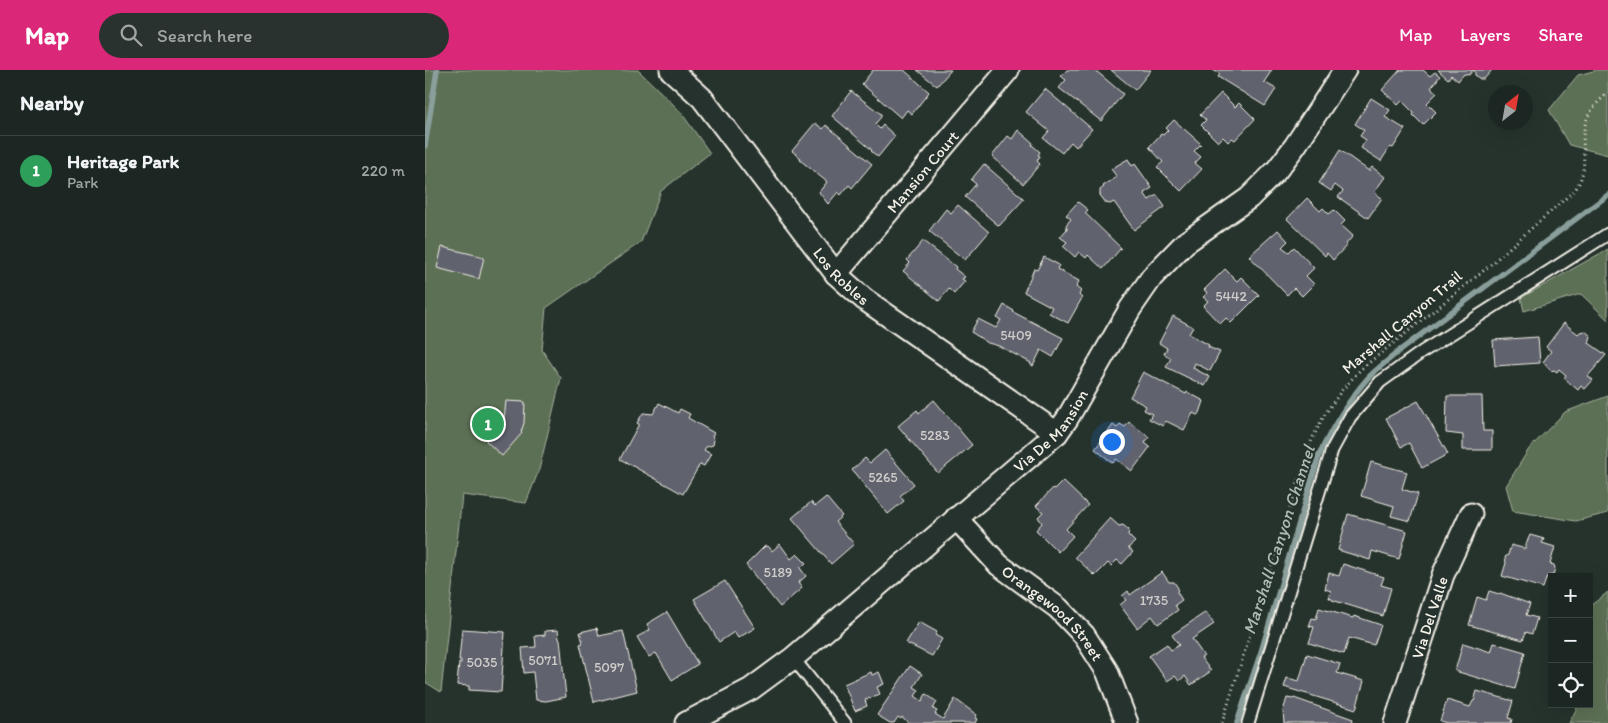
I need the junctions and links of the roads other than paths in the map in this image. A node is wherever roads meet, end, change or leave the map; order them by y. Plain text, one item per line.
1 (671, 70) edge
2 (1007, 70) edge
3 (1345, 70) edge
4 (1608, 234) edge
5 (836, 274) junction
6 (1057, 433) junction
7 (1471, 514) dead end
8 (956, 518) junction
9 (793, 658) junction
10 (689, 723) edge
11 (845, 723) edge
12 (1127, 723) edge
13 (1248, 723) edge
14 (1395, 723) edge

1 - 5 street, Los Robles
2 - 5 street, Mansion Court
3 - 6 street, Via De Mansion
4 - 13 lane
5 - 6 street, Los Robles
6 - 8 street, Via De Mansion
7 - 14 street, Via Del Valle
8 - 9 street, Via De Mansion
8 - 12 street, Orangewood Street
9 - 10 street, Via De Mansion
9 - 11 lane

